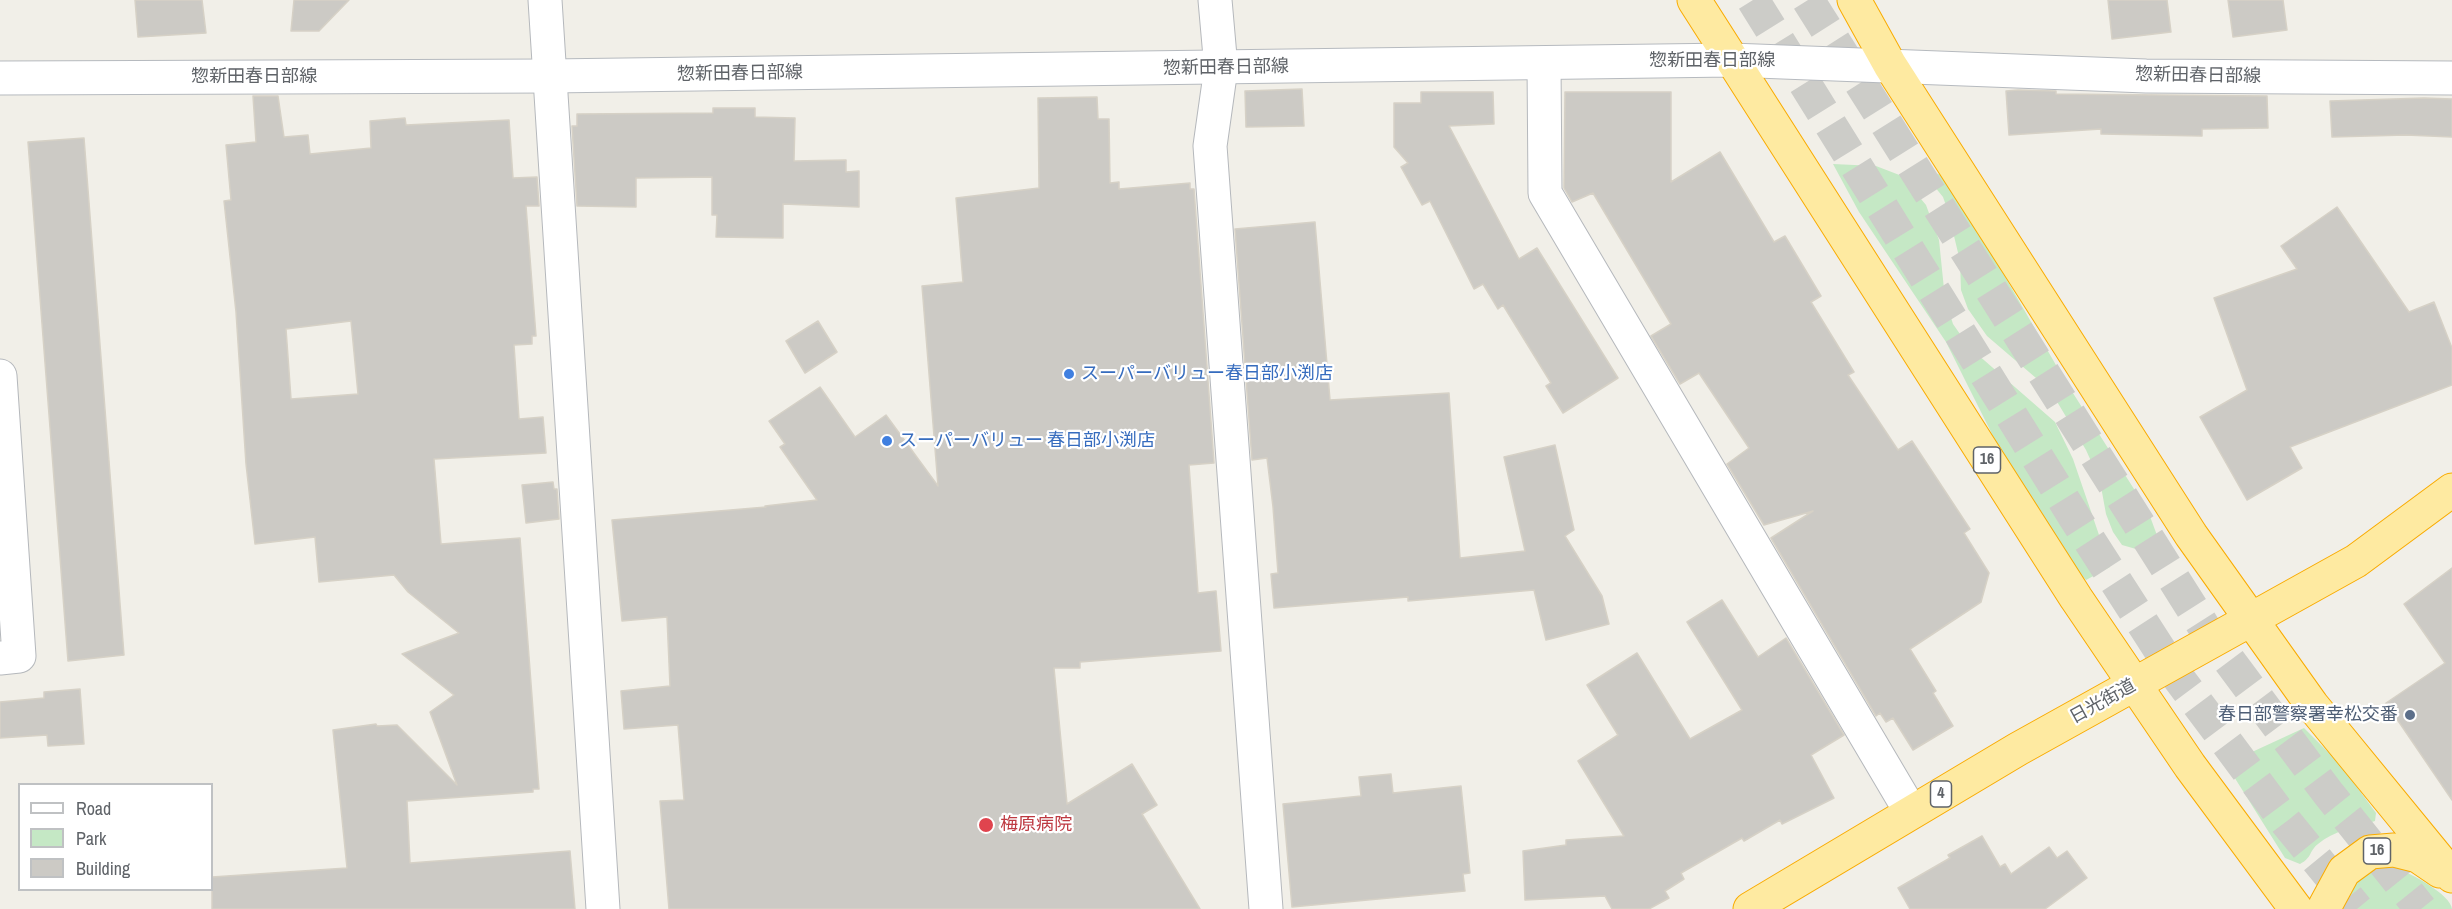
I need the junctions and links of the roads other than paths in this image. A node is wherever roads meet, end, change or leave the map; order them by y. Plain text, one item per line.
1 (545, 0) edge
2 (1215, 0) edge
3 (1694, 0) edge
4 (1854, 0) edge
5 (1731, 60) junction
6 (1544, 63) junction
7 (1890, 66) junction
8 (1221, 68) junction
9 (550, 76) junction
10 (0, 78) edge
11 (2452, 78) edge
12 (0, 376) edge
13 (2452, 490) edge
14 (2251, 620) junction
15 (0, 658) edge
16 (2135, 684) junction
17 (1911, 812) junction
18 (2452, 877) edge
19 (603, 909) edge
20 (1266, 909) edge
21 (1750, 909) edge
22 (2296, 909) edge
23 (2325, 909) edge

1 - 9 street
2 - 8 street
3 - 5 highway, 16
4 - 7 highway, 16
5 - 6 street, 惣新田春日部線
5 - 7 street, 惣新田春日部線
5 - 16 highway, 16
6 - 8 street, 惣新田春日部線
6 - 17 street
7 - 11 street, 惣新田春日部線
7 - 14 highway, 16
8 - 9 street, 惣新田春日部線
8 - 20 street
9 - 10 street, 惣新田春日部線
9 - 19 street
12 - 15 street
13 - 14 highway, 日光街道 / 4
14 - 16 highway, 日光街道 / 4
14 - 18 highway, 16
16 - 17 highway, 日光街道 / 4
16 - 22 highway, 16
17 - 21 highway, 日光街道 / 4
18 - 23 highway, 16

